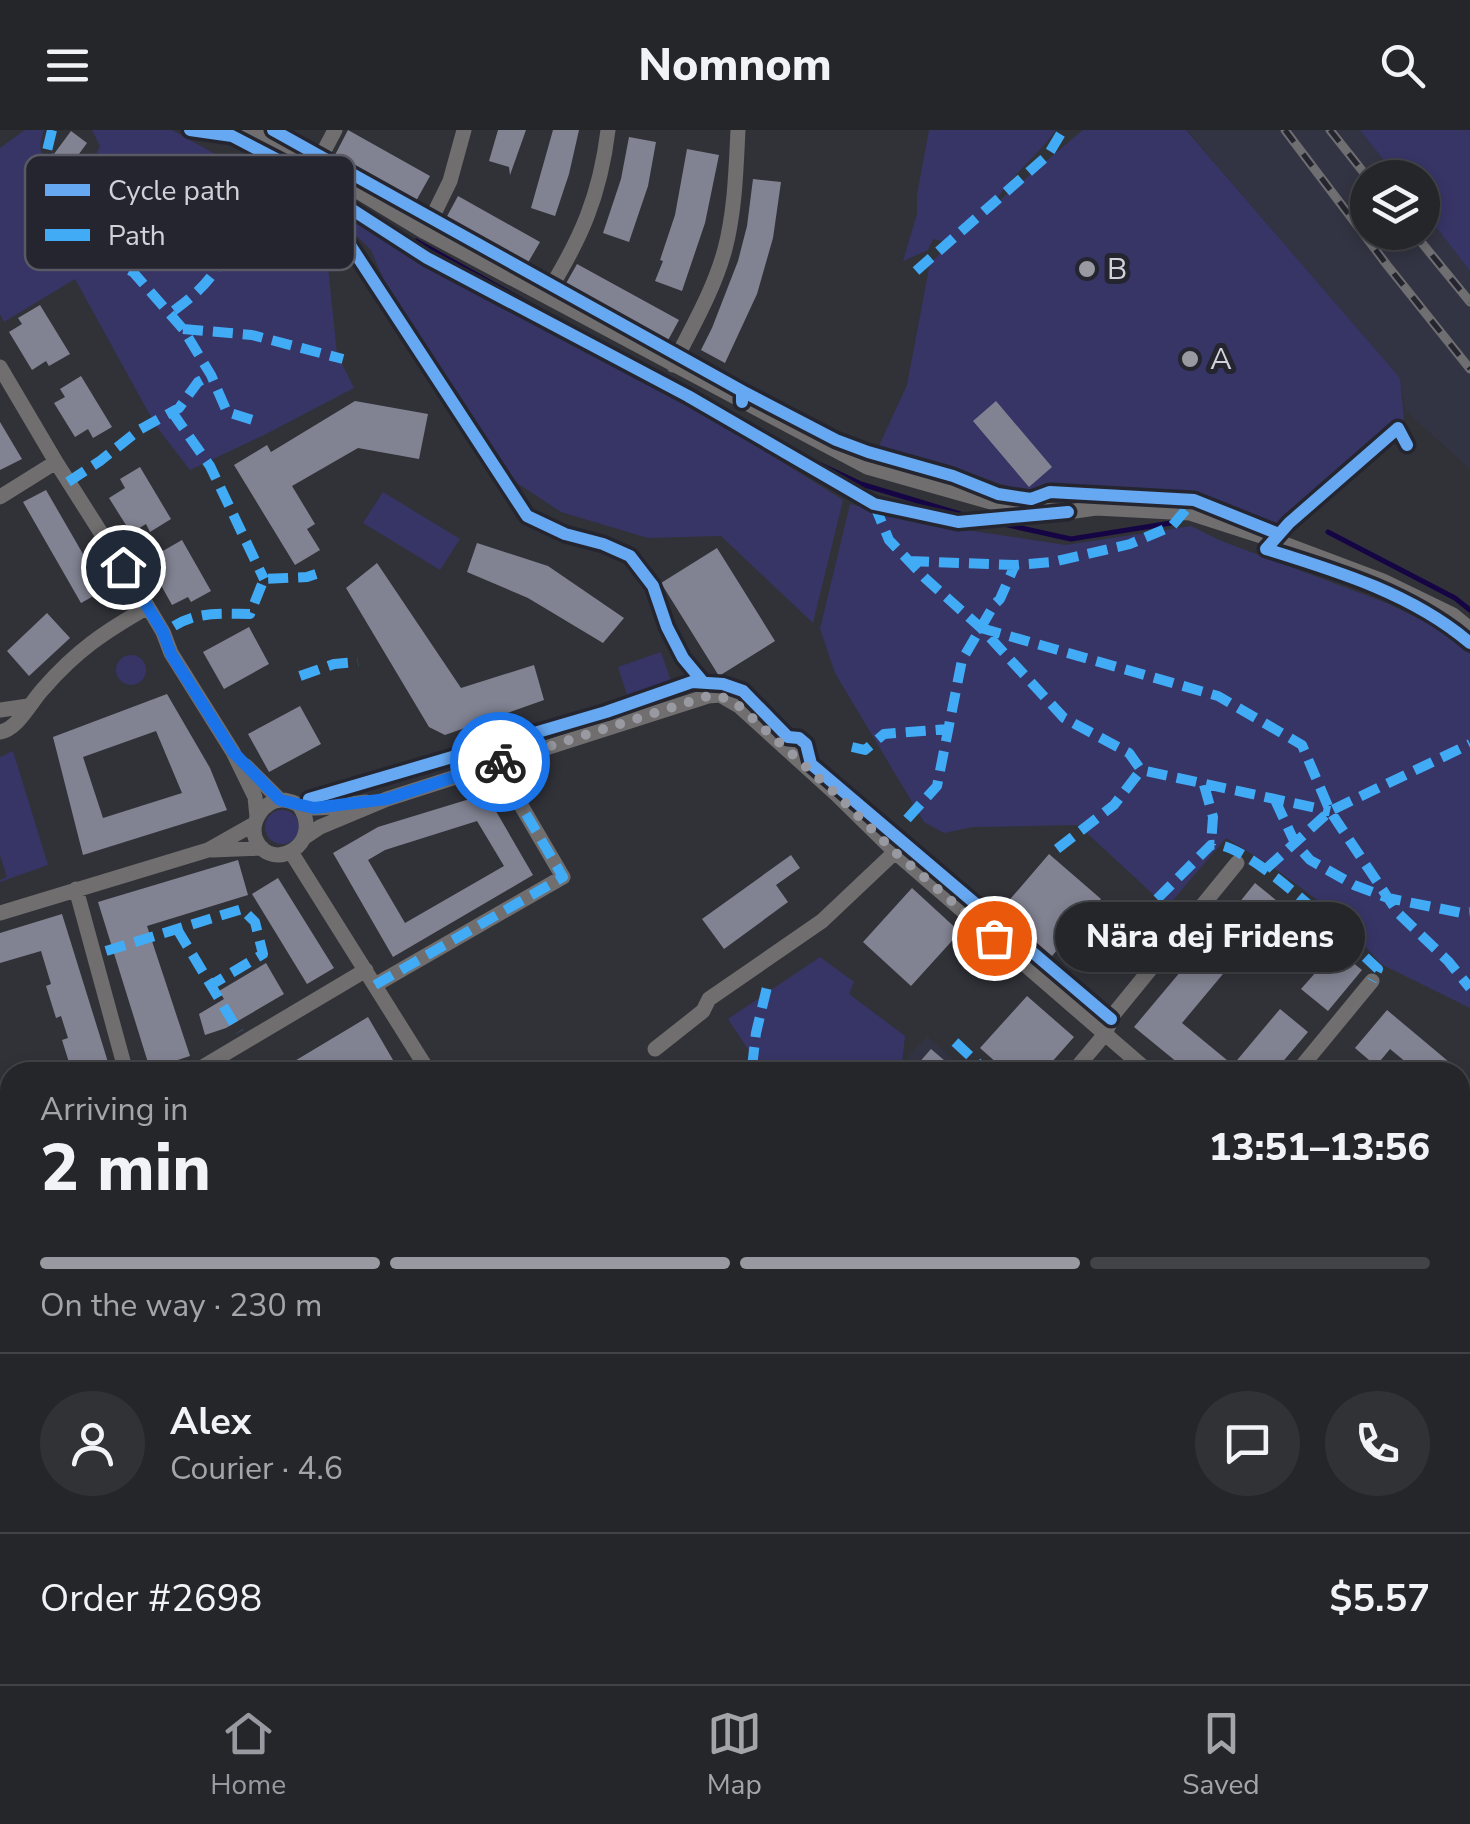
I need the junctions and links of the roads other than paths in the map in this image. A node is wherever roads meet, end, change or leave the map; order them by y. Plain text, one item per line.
1 (249, 130) edge
2 (335, 130) edge
3 (464, 130) edge
4 (608, 130) edge
5 (738, 130) edge
6 (296, 155) edge
7 (322, 155) edge
8 (355, 190) edge
9 (425, 232) junction
10 (546, 294) junction
11 (672, 365) junction
12 (0, 367) edge
13 (56, 462) junction
14 (0, 496) edge
15 (148, 607) junction
16 (1470, 629) edge
17 (28, 706) junction
18 (0, 710) edge
19 (0, 732) edge
20 (502, 774) dead end
21 (268, 795) junction
22 (387, 799) junction
23 (300, 807) junction
24 (255, 821) junction
25 (305, 837) junction
26 (262, 848) junction
27 (208, 850) junction
28 (291, 852) junction
29 (895, 852) junction
30 (1237, 863) dead end
31 (76, 889) junction
32 (0, 913) edge
33 (366, 970) junction
34 (1372, 981) dead end
35 (375, 985) junction
36 (1104, 1034) junction
37 (655, 1048) dead end
38 (123, 1062) edge
39 (210, 1062) edge
40 (423, 1062) edge
41 (1081, 1062) edge
42 (1137, 1062) edge
43 (1305, 1062) edge

1 - 6 street
2 - 7 street
3 - 9 street
4 - 10 street
5 - 11 street
8 - 9 street
9 - 10 street
10 - 11 street
11 - 16 street
12 - 13 street
13 - 14 street
13 - 15 street
15 - 17 street
15 - 21 street
17 - 18 street
17 - 19 street
20 - 35 street
21 - 23 street
21 - 24 street
21 - 24 street
22 - 23 street
22 - 25 street
22 - 29 street
23 - 25 street
24 - 26 street
24 - 27 street
25 - 28 street
26 - 27 street
26 - 28 street
27 - 31 street
28 - 33 street
29 - 36 street
29 - 37 street
30 - 36 street
31 - 32 street
31 - 38 street
33 - 35 street
33 - 39 street
34 - 43 street
35 - 40 street
36 - 41 street
36 - 42 street

